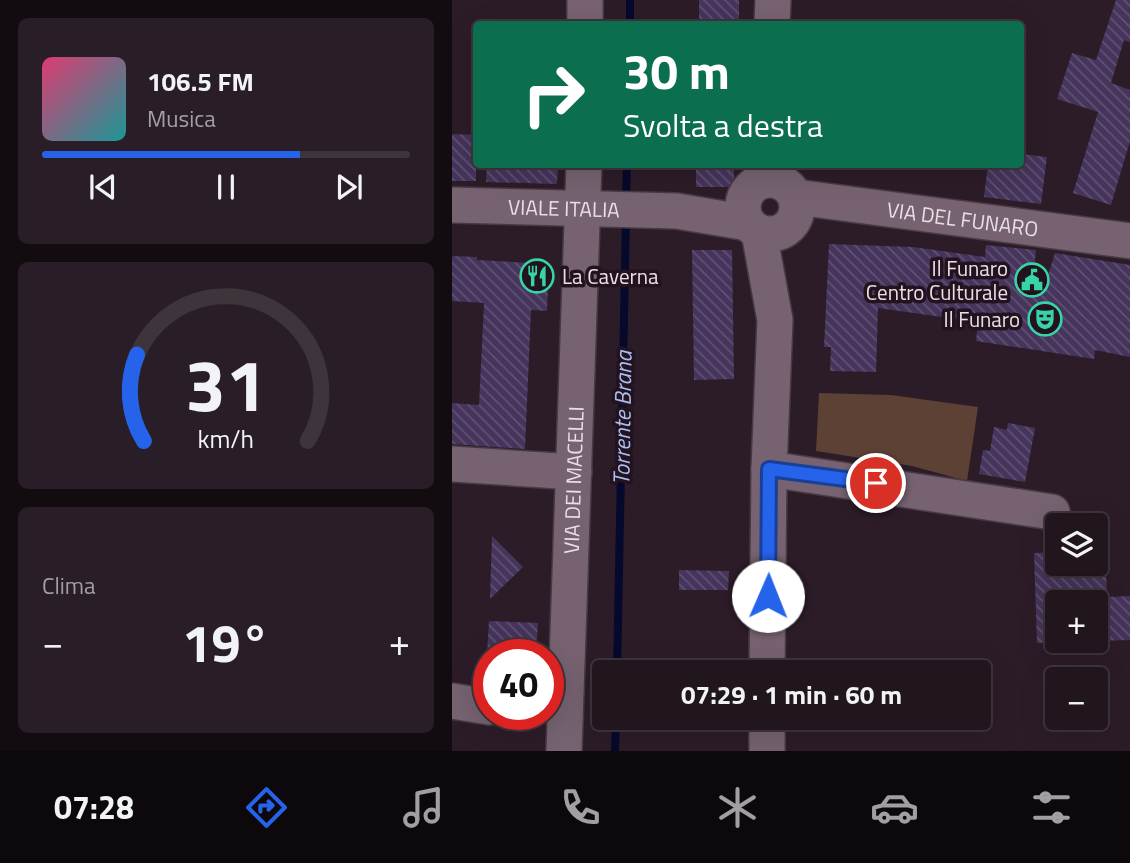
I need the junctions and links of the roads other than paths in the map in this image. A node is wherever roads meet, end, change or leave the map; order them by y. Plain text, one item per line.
1 (586, 0) edge
2 (585, 21) edge
3 (585, 168) edge
4 (769, 197) edge
5 (452, 205) edge
6 (593, 209) junction
7 (1130, 242) edge
8 (452, 464) edge
9 (769, 469) junction
10 (574, 472) junction
11 (1052, 512) dead end
12 (562, 639) edge
13 (767, 660) edge
14 (452, 701) edge
15 (473, 704) edge
16 (767, 730) edge
17 (767, 751) edge

1 - 2 street
3 - 6 street, VIA DEI MACELLI
4 - 6 street, VIALE ITALIA
4 - 7 street, VIA DEL FUNARO
4 - 9 street
5 - 6 street, VIALE ITALIA
6 - 10 street, VIA DEI MACELLI
8 - 10 street
9 - 11 street
9 - 13 street
10 - 12 street, VIA DEI MACELLI
14 - 15 street
16 - 17 street

